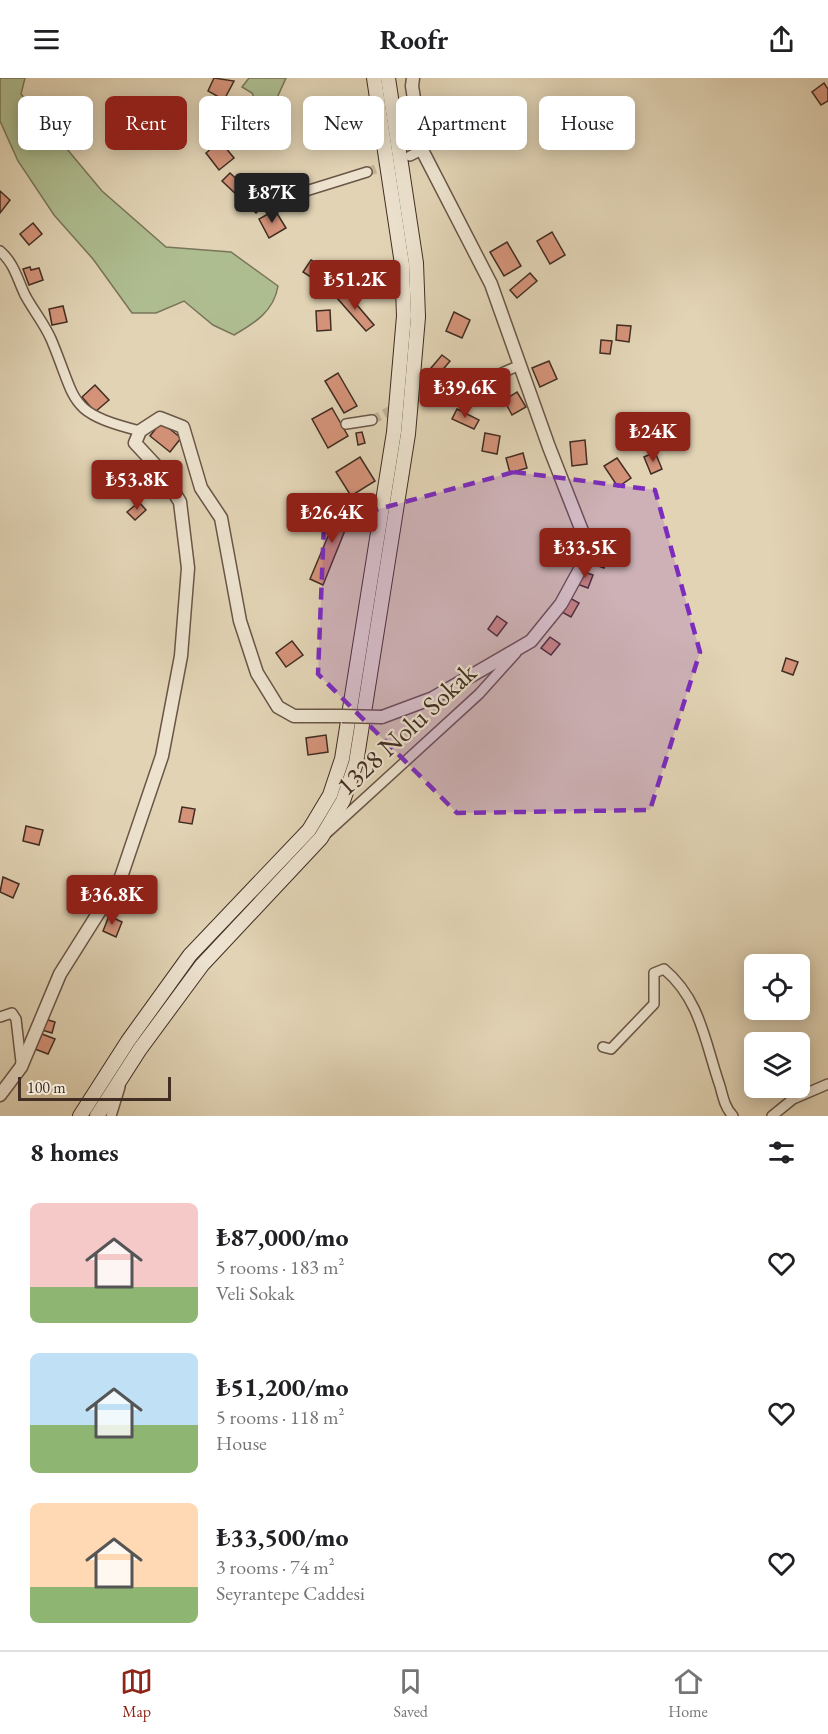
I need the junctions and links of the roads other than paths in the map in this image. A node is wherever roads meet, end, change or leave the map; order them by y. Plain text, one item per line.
1 (374, 78) edge
2 (388, 78) edge
3 (413, 78) edge
4 (414, 96) edge
5 (422, 150) joint
6 (410, 156) dead end
7 (367, 172) tunnel mouth
8 (277, 200) dead end
9 (0, 251) edge
10 (520, 365) junction
11 (438, 386) tunnel mouth
12 (372, 420) tunnel mouth
13 (346, 424) dead end
14 (141, 431) junction
15 (521, 647) junction
16 (319, 841) junction
17 (0, 1017) edge
18 (603, 1047) dead end
19 (21, 1067) junction
20 (828, 1084) edge
21 (0, 1095) edge
22 (80, 1116) edge
23 (107, 1116) edge
24 (733, 1116) edge
25 (772, 1116) edge

1 - 22 main road
2 - 16 main road
3 - 4 street
5 - 6 street
5 - 10 street
7 - 8 street
9 - 14 street
10 - 11 street
10 - 15 street
12 - 13 street
14 - 15 street, bridge
14 - 19 street
15 - 16 street, 1328 Nolu Sokak
16 - 23 main road
17 - 19 street
18 - 24 street
19 - 21 street
20 - 25 street

